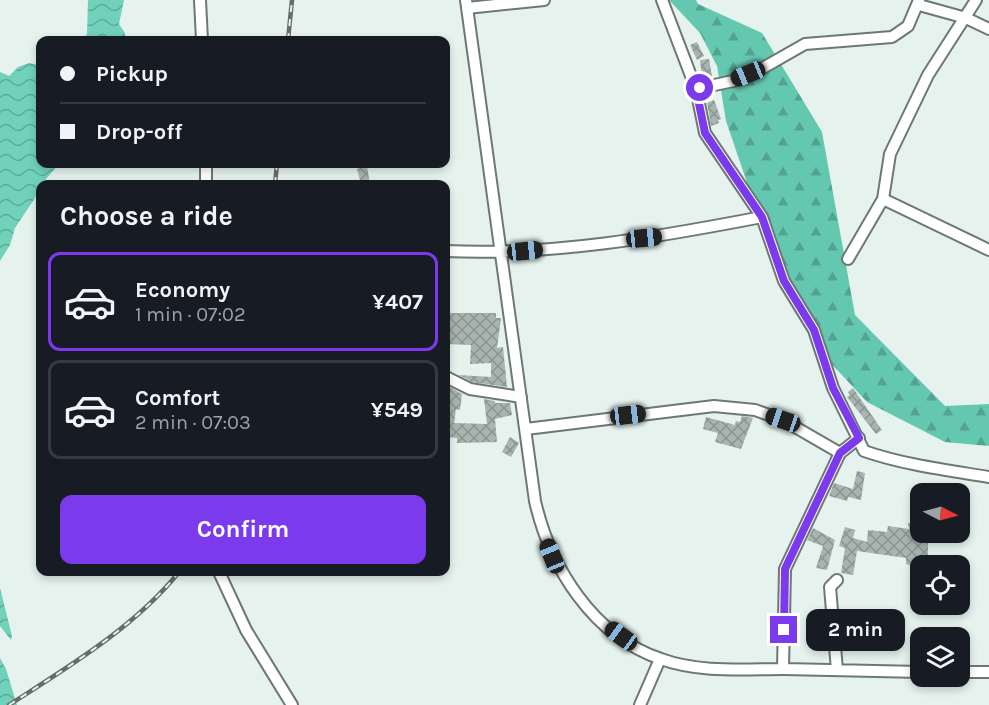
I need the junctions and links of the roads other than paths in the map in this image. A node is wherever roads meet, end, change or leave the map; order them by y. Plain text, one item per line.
1 (200, 0) edge
2 (544, 0) edge
3 (662, 0) edge
4 (976, 0) edge
5 (919, 2) edge
6 (467, 4) edge
7 (966, 18) junction
8 (989, 29) edge
9 (202, 36) edge
10 (696, 89) junction
11 (883, 199) junction
12 (762, 217) junction
13 (989, 250) edge
14 (450, 251) edge
15 (501, 253) junction
16 (848, 259) dead end
17 (450, 379) edge
18 (521, 397) junction
19 (526, 429) junction
20 (859, 438) junction
21 (840, 453) junction
22 (989, 477) edge
23 (221, 576) edge
24 (837, 580) dead end
25 (660, 659) junction
26 (783, 669) junction
27 (837, 670) junction
28 (910, 672) edge
29 (970, 672) edge
30 (989, 672) edge
31 (292, 705) edge
32 (640, 705) edge

1 - 9 street
2 - 6 street
3 - 10 street
4 - 7 street
5 - 7 street
5 - 10 street
6 - 15 street
7 - 8 street
7 - 11 street
10 - 12 street
11 - 13 street
11 - 16 street
12 - 15 street
12 - 20 street
14 - 15 street
15 - 18 street
17 - 18 street
18 - 19 street
19 - 21 street
19 - 25 street
20 - 21 street
20 - 22 street
21 - 26 street
23 - 31 street
24 - 27 street
25 - 26 street
25 - 32 street
26 - 27 street
27 - 28 street
29 - 30 street

